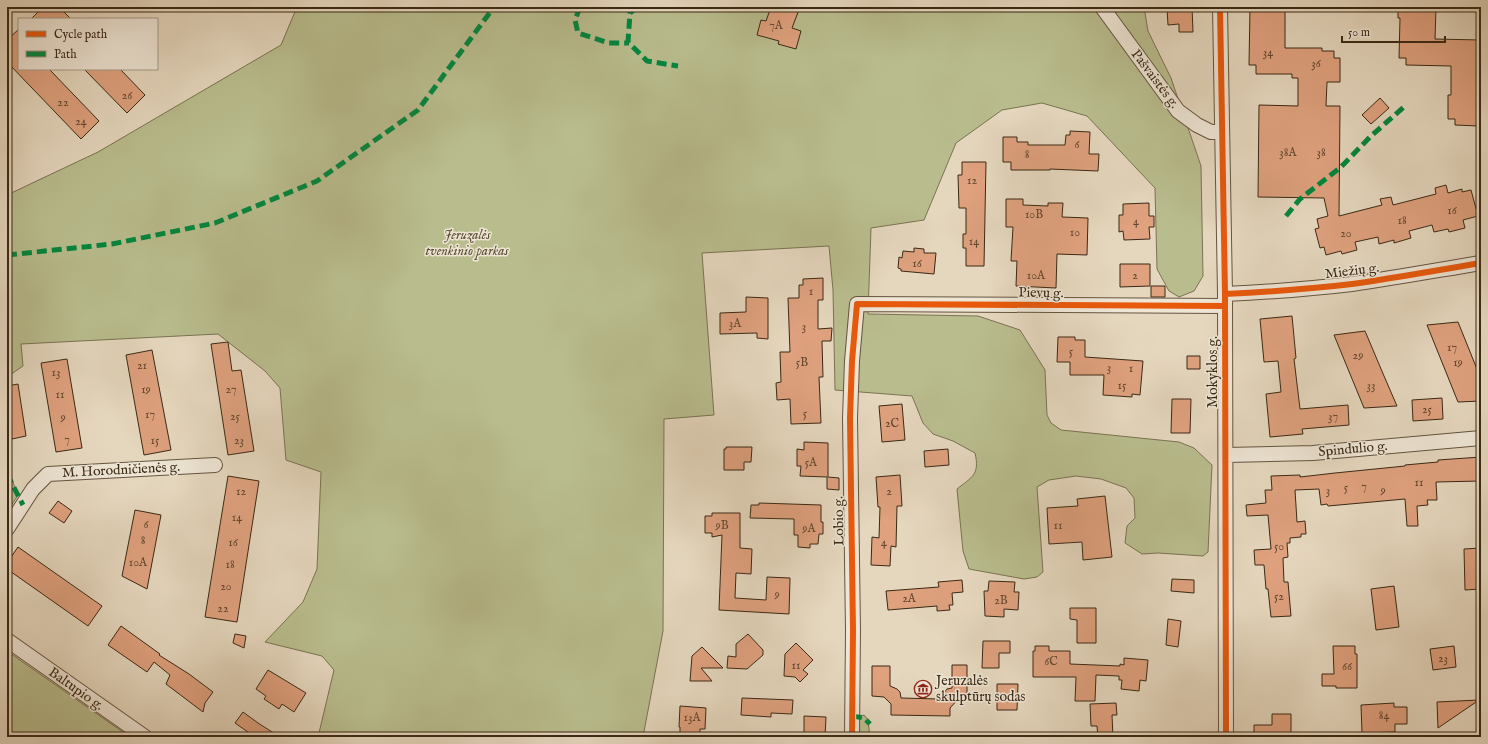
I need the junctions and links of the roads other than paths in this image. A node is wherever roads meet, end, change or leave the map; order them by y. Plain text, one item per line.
1 (1102, 7) edge
2 (1220, 7) edge
3 (1222, 132) junction
4 (1481, 263) edge
5 (1225, 300) junction
6 (857, 304) joint
7 (1481, 438) edge
8 (1226, 455) junction
9 (215, 465) dead end
10 (7, 529) edge
11 (7, 640) edge
12 (145, 737) edge
13 (852, 737) edge
14 (1226, 737) edge

1 - 3 street, Pašvaistės g.
2 - 3 street, Mokyklos g.
3 - 5 street, Mokyklos g.
4 - 5 street, Miežių g.
5 - 6 street, Pievų g.
5 - 8 street, Mokyklos g.
6 - 13 street, Lobio g.
7 - 8 street, Spindulio g.
8 - 14 street, Mokyklos g.
9 - 10 street, M. Horodničienės g.
11 - 12 street, Baltupio g.

